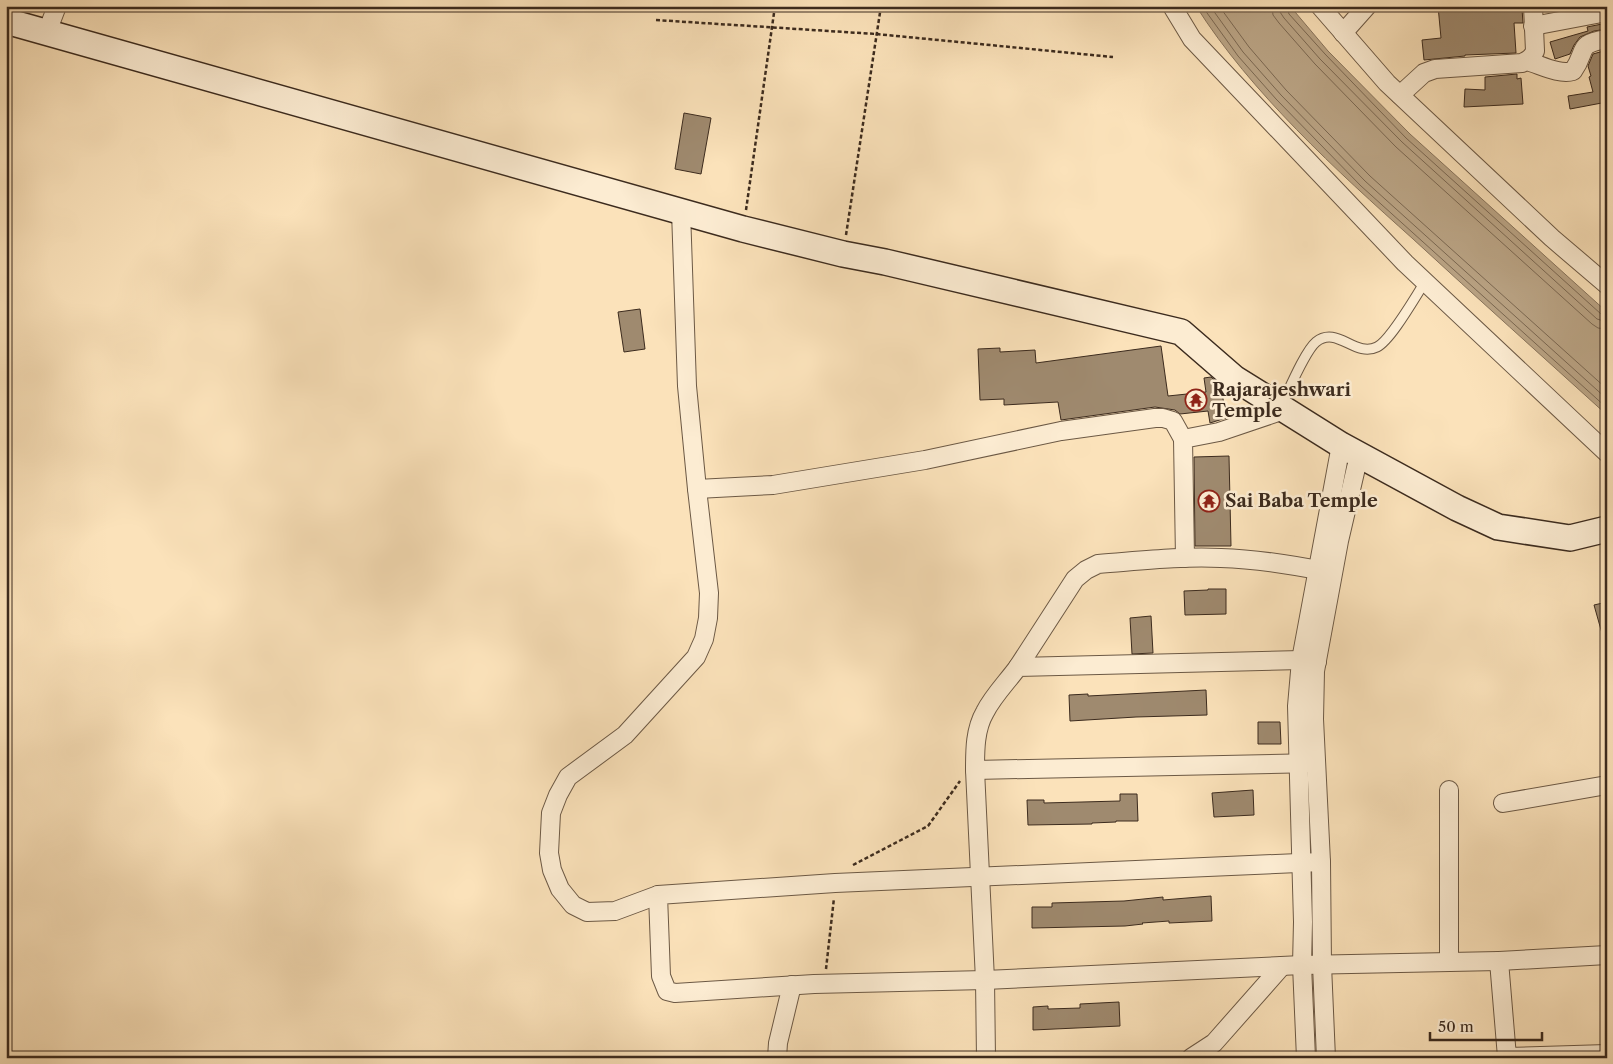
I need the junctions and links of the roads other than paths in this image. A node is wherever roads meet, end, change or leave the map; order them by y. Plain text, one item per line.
1 (57, 6) edge
2 (1172, 6) edge
3 (1320, 6) edge
4 (1367, 6) edge
5 (1533, 6) edge
6 (1607, 12) edge
7 (6, 20) edge
8 (1533, 26) junction
9 (47, 32) junction
10 (1343, 33) junction
11 (1607, 39) edge
12 (1527, 60) junction
13 (1400, 96) junction
14 (681, 211) junction
15 (1425, 282) junction
16 (1607, 285) edge
17 (1284, 408) junction
18 (1183, 439) junction
19 (1350, 450) junction
20 (1607, 453) edge
21 (697, 489) junction
22 (1607, 529) edge
23 (1185, 558) junction
24 (1325, 572) junction
25 (1309, 661) junction
26 (1018, 667) junction
27 (1297, 763) junction
28 (1316, 763) junction
29 (975, 770) junction
30 (1607, 785) edge
31 (1449, 790) dead end
32 (1503, 803) dead end
33 (1321, 862) junction
34 (1301, 863) junction
35 (980, 877) junction
36 (658, 895) junction
37 (1607, 955) edge
38 (1499, 961) junction
39 (1449, 962) junction
40 (1302, 965) junction
41 (1322, 965) junction
42 (1282, 966) junction
43 (985, 980) junction
44 (792, 985) junction
45 (1607, 1054) edge
46 (1506, 1057) edge
47 (777, 1058) edge
48 (986, 1058) edge
49 (1190, 1058) edge
50 (1306, 1058) edge
51 (1326, 1058) edge
52 (1497, 1058) edge

1 - 9 street
2 - 15 street
3 - 10 street
4 - 10 street
5 - 8 street
6 - 8 street
7 - 9 street
8 - 12 street
9 - 14 street
10 - 13 street
11 - 12 street
12 - 13 street
13 - 16 street
14 - 17 street
14 - 21 street
15 - 17 lane
15 - 20 street
17 - 18 street
17 - 19 street
18 - 21 street
18 - 23 street
19 - 22 street
19 - 24 street
21 - 36 street
23 - 24 street
23 - 26 street
24 - 25 street
25 - 26 street
25 - 27 street
25 - 28 street
26 - 29 street
27 - 28 street
27 - 29 street
27 - 34 street
28 - 33 street
29 - 35 street
30 - 32 street
31 - 39 street
33 - 34 street
33 - 41 street
34 - 35 street
34 - 40 street
35 - 36 street
35 - 43 street
36 - 44 street
37 - 38 street
38 - 39 street
38 - 46 street
39 - 41 street
40 - 41 street
40 - 42 street
40 - 50 street
41 - 51 street
42 - 43 street
42 - 49 street
43 - 44 street
43 - 48 street
44 - 47 street
45 - 46 street
46 - 52 street

